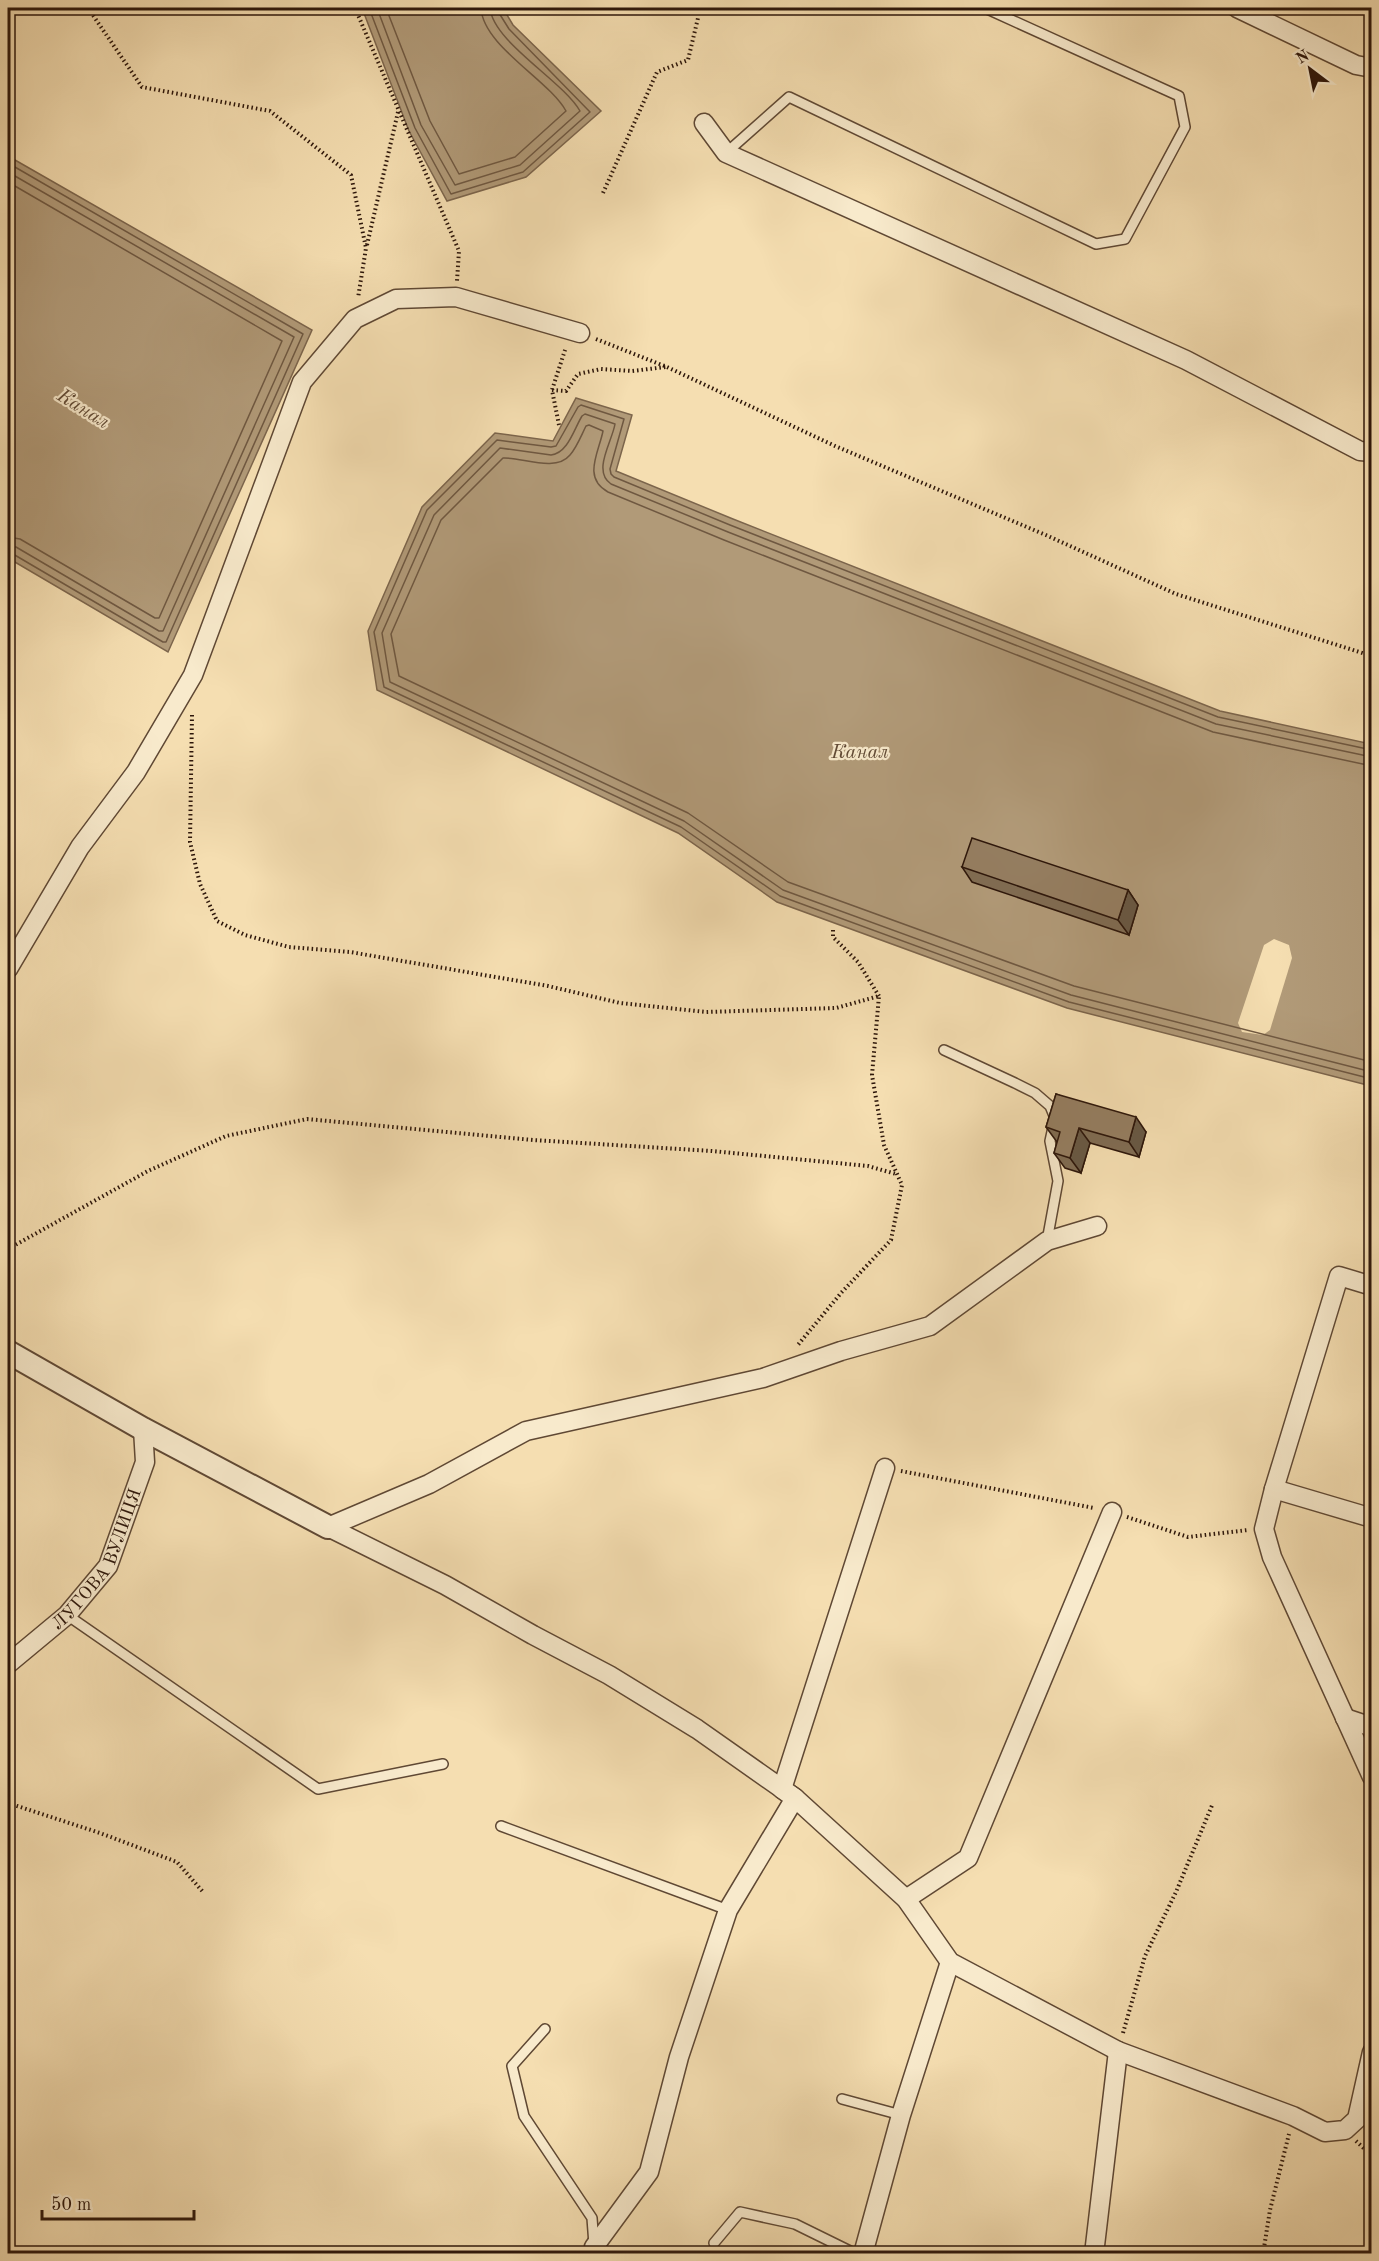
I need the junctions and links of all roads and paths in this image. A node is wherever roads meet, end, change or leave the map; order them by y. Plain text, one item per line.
1 (88, 8) edge
2 (355, 8) edge
3 (985, 8) edge
4 (1237, 8) edge
5 (698, 18) dead end
6 (1371, 68) edge
7 (398, 110) junction
8 (704, 123) dead end
9 (726, 153) junction
10 (603, 193) dead end
11 (366, 248) junction
12 (456, 297) junction
13 (355, 319) junction
14 (576, 331) junction
15 (667, 367) junction
16 (552, 390) junction
17 (559, 425) dead end
18 (1371, 452) edge
19 (1371, 656) edge
20 (192, 711) dead end
21 (833, 930) dead end
22 (8, 969) edge
23 (879, 996) junction
24 (944, 1050) dead end
25 (896, 1173) junction
26 (1097, 1226) dead end
27 (1047, 1241) junction
28 (8, 1249) edge
29 (1371, 1286) edge
30 (8, 1352) edge
31 (780, 1372) junction
32 (143, 1429) junction
33 (885, 1468) joint
34 (1274, 1489) junction
35 (1112, 1512) junction
36 (1371, 1518) edge
37 (328, 1527) junction
38 (1264, 1529) junction
39 (67, 1615) junction
40 (8, 1664) edge
41 (1345, 1718) junction
42 (1371, 1727) edge
43 (443, 1764) dead end
44 (1371, 1777) edge
45 (788, 1793) junction
46 (8, 1803) edge
47 (1213, 1803) dead end
48 (501, 1826) dead end
49 (203, 1892) dead end
50 (906, 1899) junction
51 (728, 1910) junction
52 (950, 1962) junction
53 (545, 2029) dead end
54 (1118, 2051) junction
55 (1371, 2052) edge
56 (842, 2099) dead end
57 (901, 2115) junction
58 (1293, 2116) junction
59 (714, 2244) dead end
60 (594, 2250) edge
61 (856, 2253) edge
62 (863, 2253) edge
63 (1094, 2253) edge
64 (1263, 2253) edge

1 - 11 path
2 - 7 path
3 - 9 lane
4 - 6 street
5 - 10 path
7 - 11 path
7 - 12 path
8 - 9 street
9 - 18 street
11 - 13 path
12 - 13 street
12 - 14 street
13 - 22 street
14 - 15 path
14 - 16 path
15 - 16 path
15 - 19 path
16 - 17 path
20 - 23 path
21 - 23 path
23 - 25 path
24 - 27 lane
25 - 28 path
25 - 31 path
26 - 27 street
27 - 31 street
29 - 34 street
30 - 32 street
31 - 37 street
32 - 37 street
32 - 39 street, ЛУГОВА ВУЛИЦЯ
33 - 35 path
33 - 45 street
34 - 36 street
34 - 38 street
35 - 38 path
35 - 50 street
37 - 45 street
38 - 41 street
39 - 40 street, ЛУГОВА ВУЛИЦЯ
39 - 43 lane
41 - 42 street
41 - 44 street
45 - 50 street
45 - 51 street
46 - 49 path
47 - 54 path
48 - 51 lane
50 - 52 street
51 - 60 street
52 - 54 street
52 - 57 street
53 - 60 lane
54 - 58 street
54 - 63 street
55 - 58 street
56 - 57 lane
57 - 62 street
58 - 64 path
59 - 61 lane

